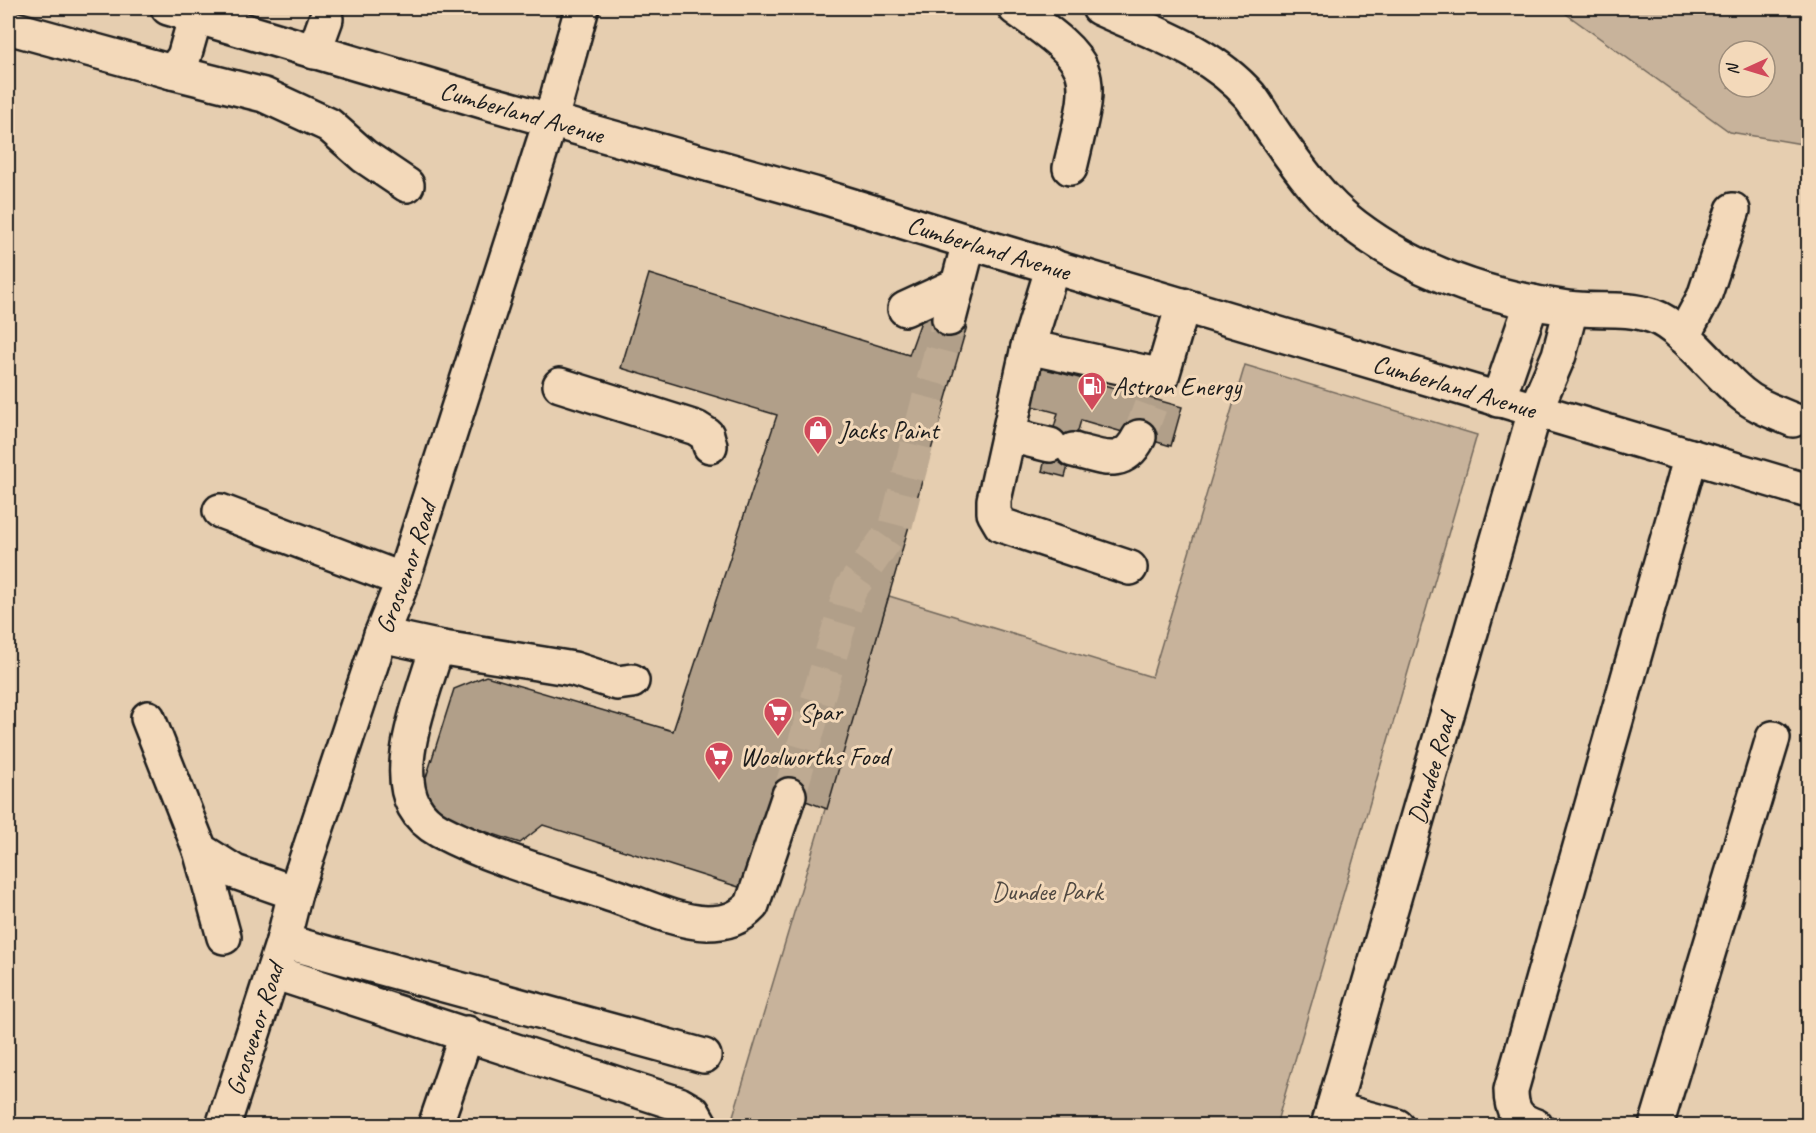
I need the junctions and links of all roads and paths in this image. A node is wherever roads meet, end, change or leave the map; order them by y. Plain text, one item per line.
1 (582, 8) edge
2 (1015, 8) edge
3 (1099, 8) edge
4 (188, 10) edge
5 (326, 19) dead end
6 (8, 27) edge
7 (314, 52) junction
8 (172, 72) junction
9 (551, 119) junction
10 (1070, 168) dead end
11 (407, 185) dead end
12 (1733, 210) dead end
13 (969, 242) junction
14 (1053, 266) junction
15 (957, 285) junction
16 (1532, 302) junction
17 (1183, 305) junction
18 (906, 309) dead end
19 (1570, 309) junction
20 (949, 319) tunnel mouth
21 (1683, 336) junction
22 (1028, 347) junction
23 (560, 385) dead end
24 (1498, 400) junction
25 (1535, 411) junction
26 (1793, 420) dead end
27 (1009, 435) junction
28 (1139, 437) tunnel mouth
29 (710, 446) dead end
30 (1692, 456) junction
31 (1809, 491) edge
32 (220, 511) dead end
33 (1130, 568) dead end
34 (403, 580) junction
35 (381, 635) junction
36 (437, 647) junction
37 (632, 681) dead end
38 (148, 718) dead end
39 (1773, 738) dead end
40 (789, 795) tunnel mouth
41 (200, 850) junction
42 (295, 893) junction
43 (224, 938) dead end
44 (283, 941) junction
45 (273, 972) junction
46 (467, 1034) junction
47 (705, 1056) dead end
48 (1331, 1117) edge
49 (223, 1125) edge
50 (435, 1125) edge
51 (701, 1125) edge
52 (1397, 1125) edge
53 (1536, 1125) edge
54 (1656, 1125) edge

1 - 9 street, Grosvenor Road
2 - 10 street
3 - 16 street
4 - 7 street, Cumberland Avenue
4 - 8 street
5 - 7 street
6 - 8 street
7 - 9 street, Cumberland Avenue
8 - 11 street
9 - 13 street, Cumberland Avenue
9 - 34 street, Grosvenor Road
12 - 21 street
13 - 14 street, Cumberland Avenue
13 - 15 street
14 - 17 street, Cumberland Avenue
14 - 22 street
15 - 18 street
15 - 20 street
16 - 19 street
16 - 24 street
17 - 22 street
17 - 24 street, Cumberland Avenue
19 - 21 street
19 - 25 street, Dundee Road
21 - 26 street
22 - 27 street
23 - 29 street
24 - 25 street, Cumberland Avenue
25 - 30 street, Cumberland Avenue
25 - 48 street, Dundee Road
27 - 28 street
27 - 33 street
30 - 31 street, Cumberland Avenue
30 - 53 street
32 - 34 street
34 - 35 street, Grosvenor Road
35 - 36 street
35 - 42 street, Grosvenor Road
36 - 37 street
36 - 40 street
38 - 41 street
39 - 54 street
41 - 42 street
41 - 43 street
42 - 44 street, Grosvenor Road
44 - 45 street, Grosvenor Road
44 - 47 street
45 - 46 street
45 - 49 street, Grosvenor Road
46 - 50 street
46 - 51 street
48 - 52 street

